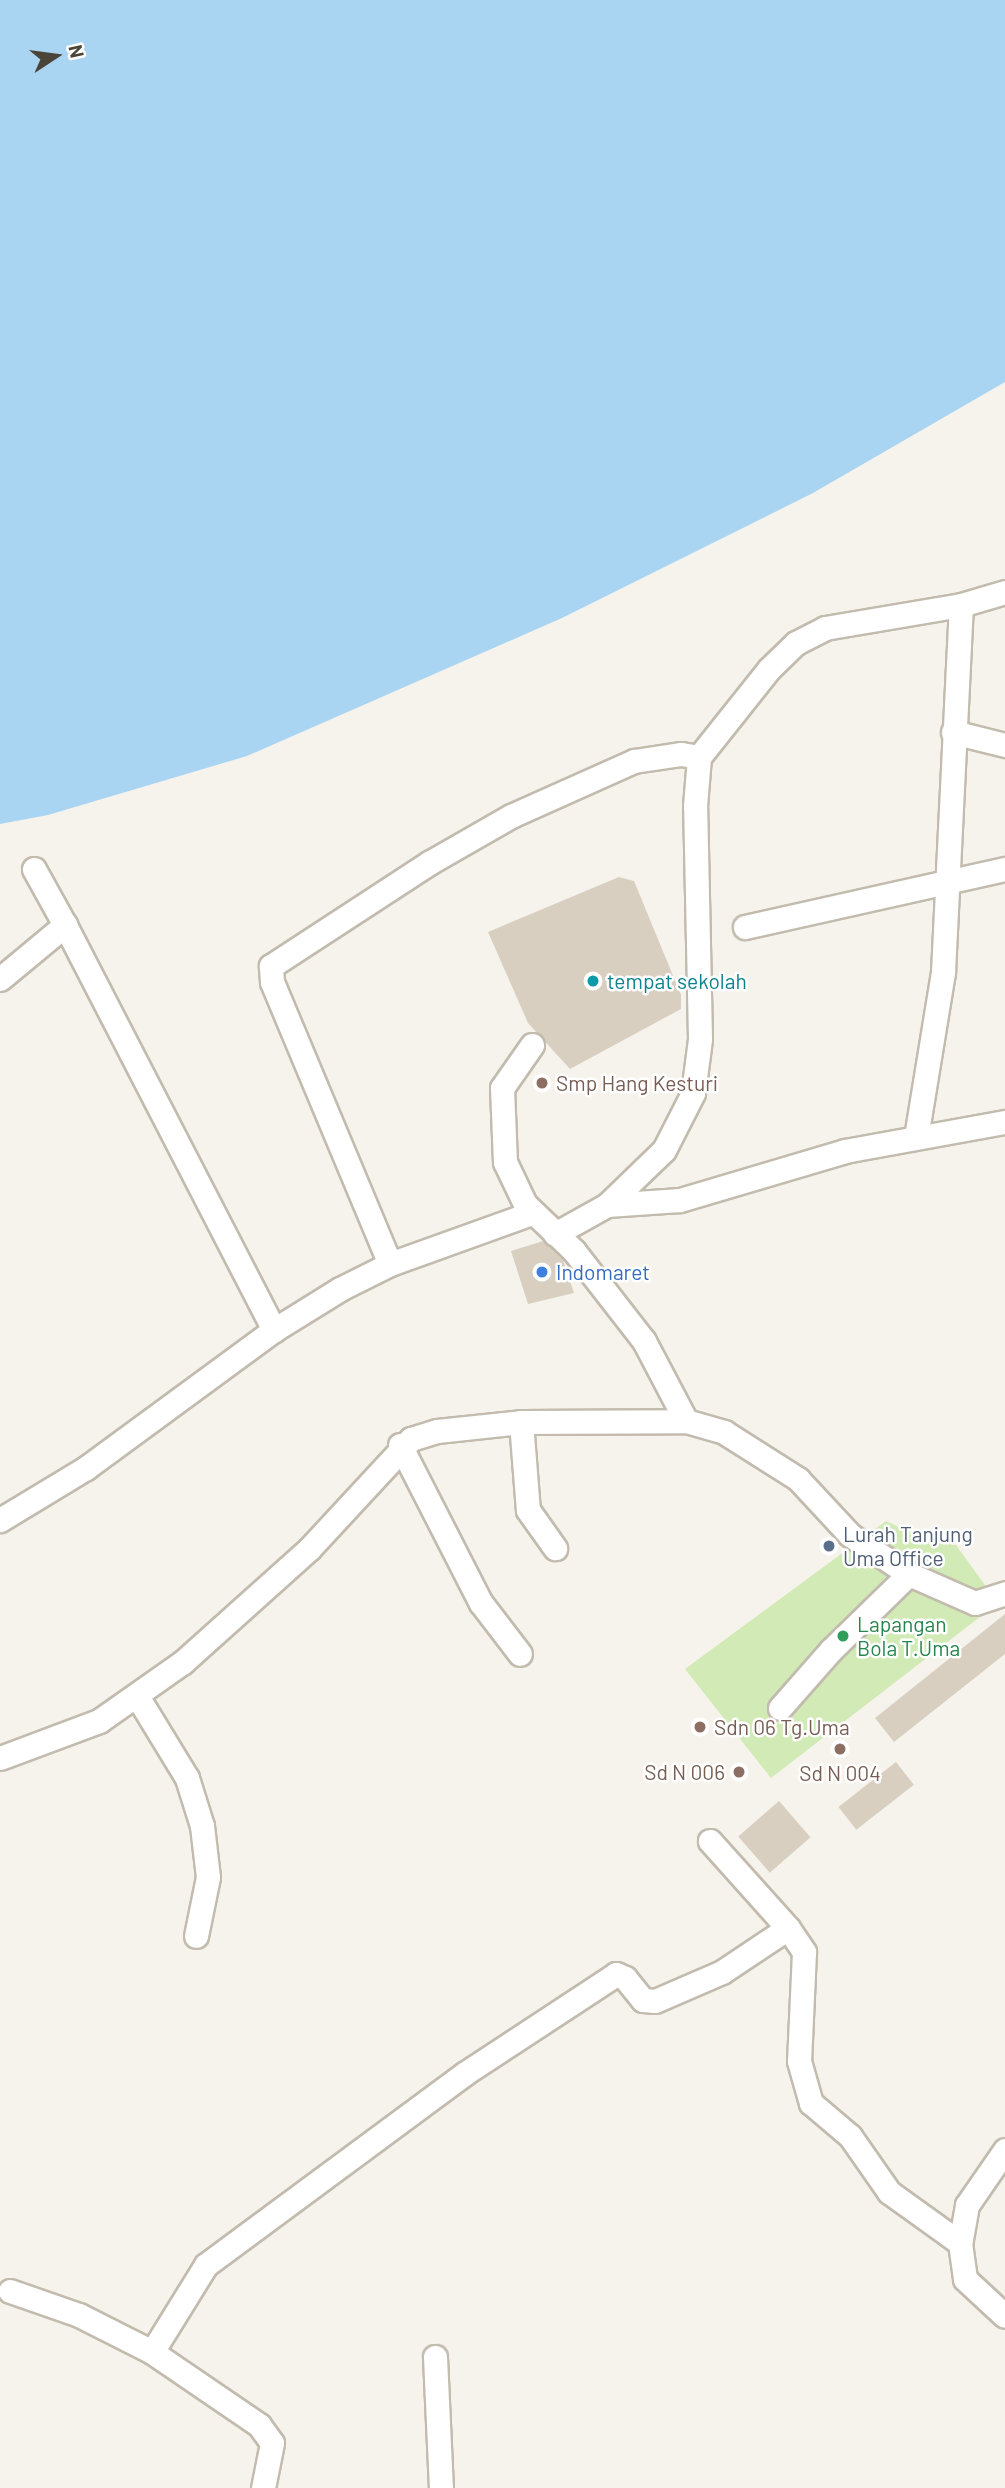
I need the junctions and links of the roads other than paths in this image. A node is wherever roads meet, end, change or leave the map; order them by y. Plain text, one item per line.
1 (1005, 592) edge
2 (961, 605) junction
3 (953, 732) junction
4 (1005, 745) edge
5 (699, 757) junction
6 (34, 869) dead end
7 (1005, 869) edge
8 (948, 881) junction
9 (65, 925) junction
10 (745, 927) dead end
11 (0, 979) edge
12 (532, 1045) dead end
13 (1005, 1122) edge
14 (916, 1137) junction
15 (607, 1205) junction
16 (532, 1213) junction
17 (555, 1234) junction
18 (390, 1264) junction
19 (274, 1330) junction
20 (686, 1420) junction
21 (522, 1422) junction
22 (400, 1445) junction
23 (0, 1520) edge
24 (555, 1548) dead end
25 (909, 1574) junction
26 (1005, 1593) edge
27 (520, 1654) dead end
28 (137, 1696) junction
29 (780, 1708) dead end
30 (0, 1758) edge
31 (710, 1841) dead end
32 (788, 1928) junction
33 (196, 1936) dead end
34 (1005, 2150) edge
35 (960, 2243) junction
36 (10, 2291) dead end
37 (1005, 2316) edge
38 (152, 2352) junction
39 (435, 2357) dead end
40 (263, 2488) edge
41 (441, 2488) edge

1 - 2 street
2 - 3 street
2 - 5 street
3 - 4 street
3 - 8 street
5 - 15 street
5 - 18 street
6 - 9 street
7 - 8 street
8 - 10 street
8 - 14 street
9 - 11 street
9 - 19 street
12 - 16 street
13 - 14 street
14 - 15 street
15 - 17 street
16 - 17 street
16 - 18 street
17 - 20 street
18 - 19 street
19 - 23 street
20 - 21 street
20 - 25 street
21 - 22 street
21 - 24 street
22 - 27 street
22 - 28 street
25 - 26 street
25 - 29 street
28 - 30 street
28 - 33 street
31 - 32 street
32 - 35 street
32 - 38 street
34 - 35 street
35 - 37 street
36 - 38 street
38 - 40 street
39 - 41 street

